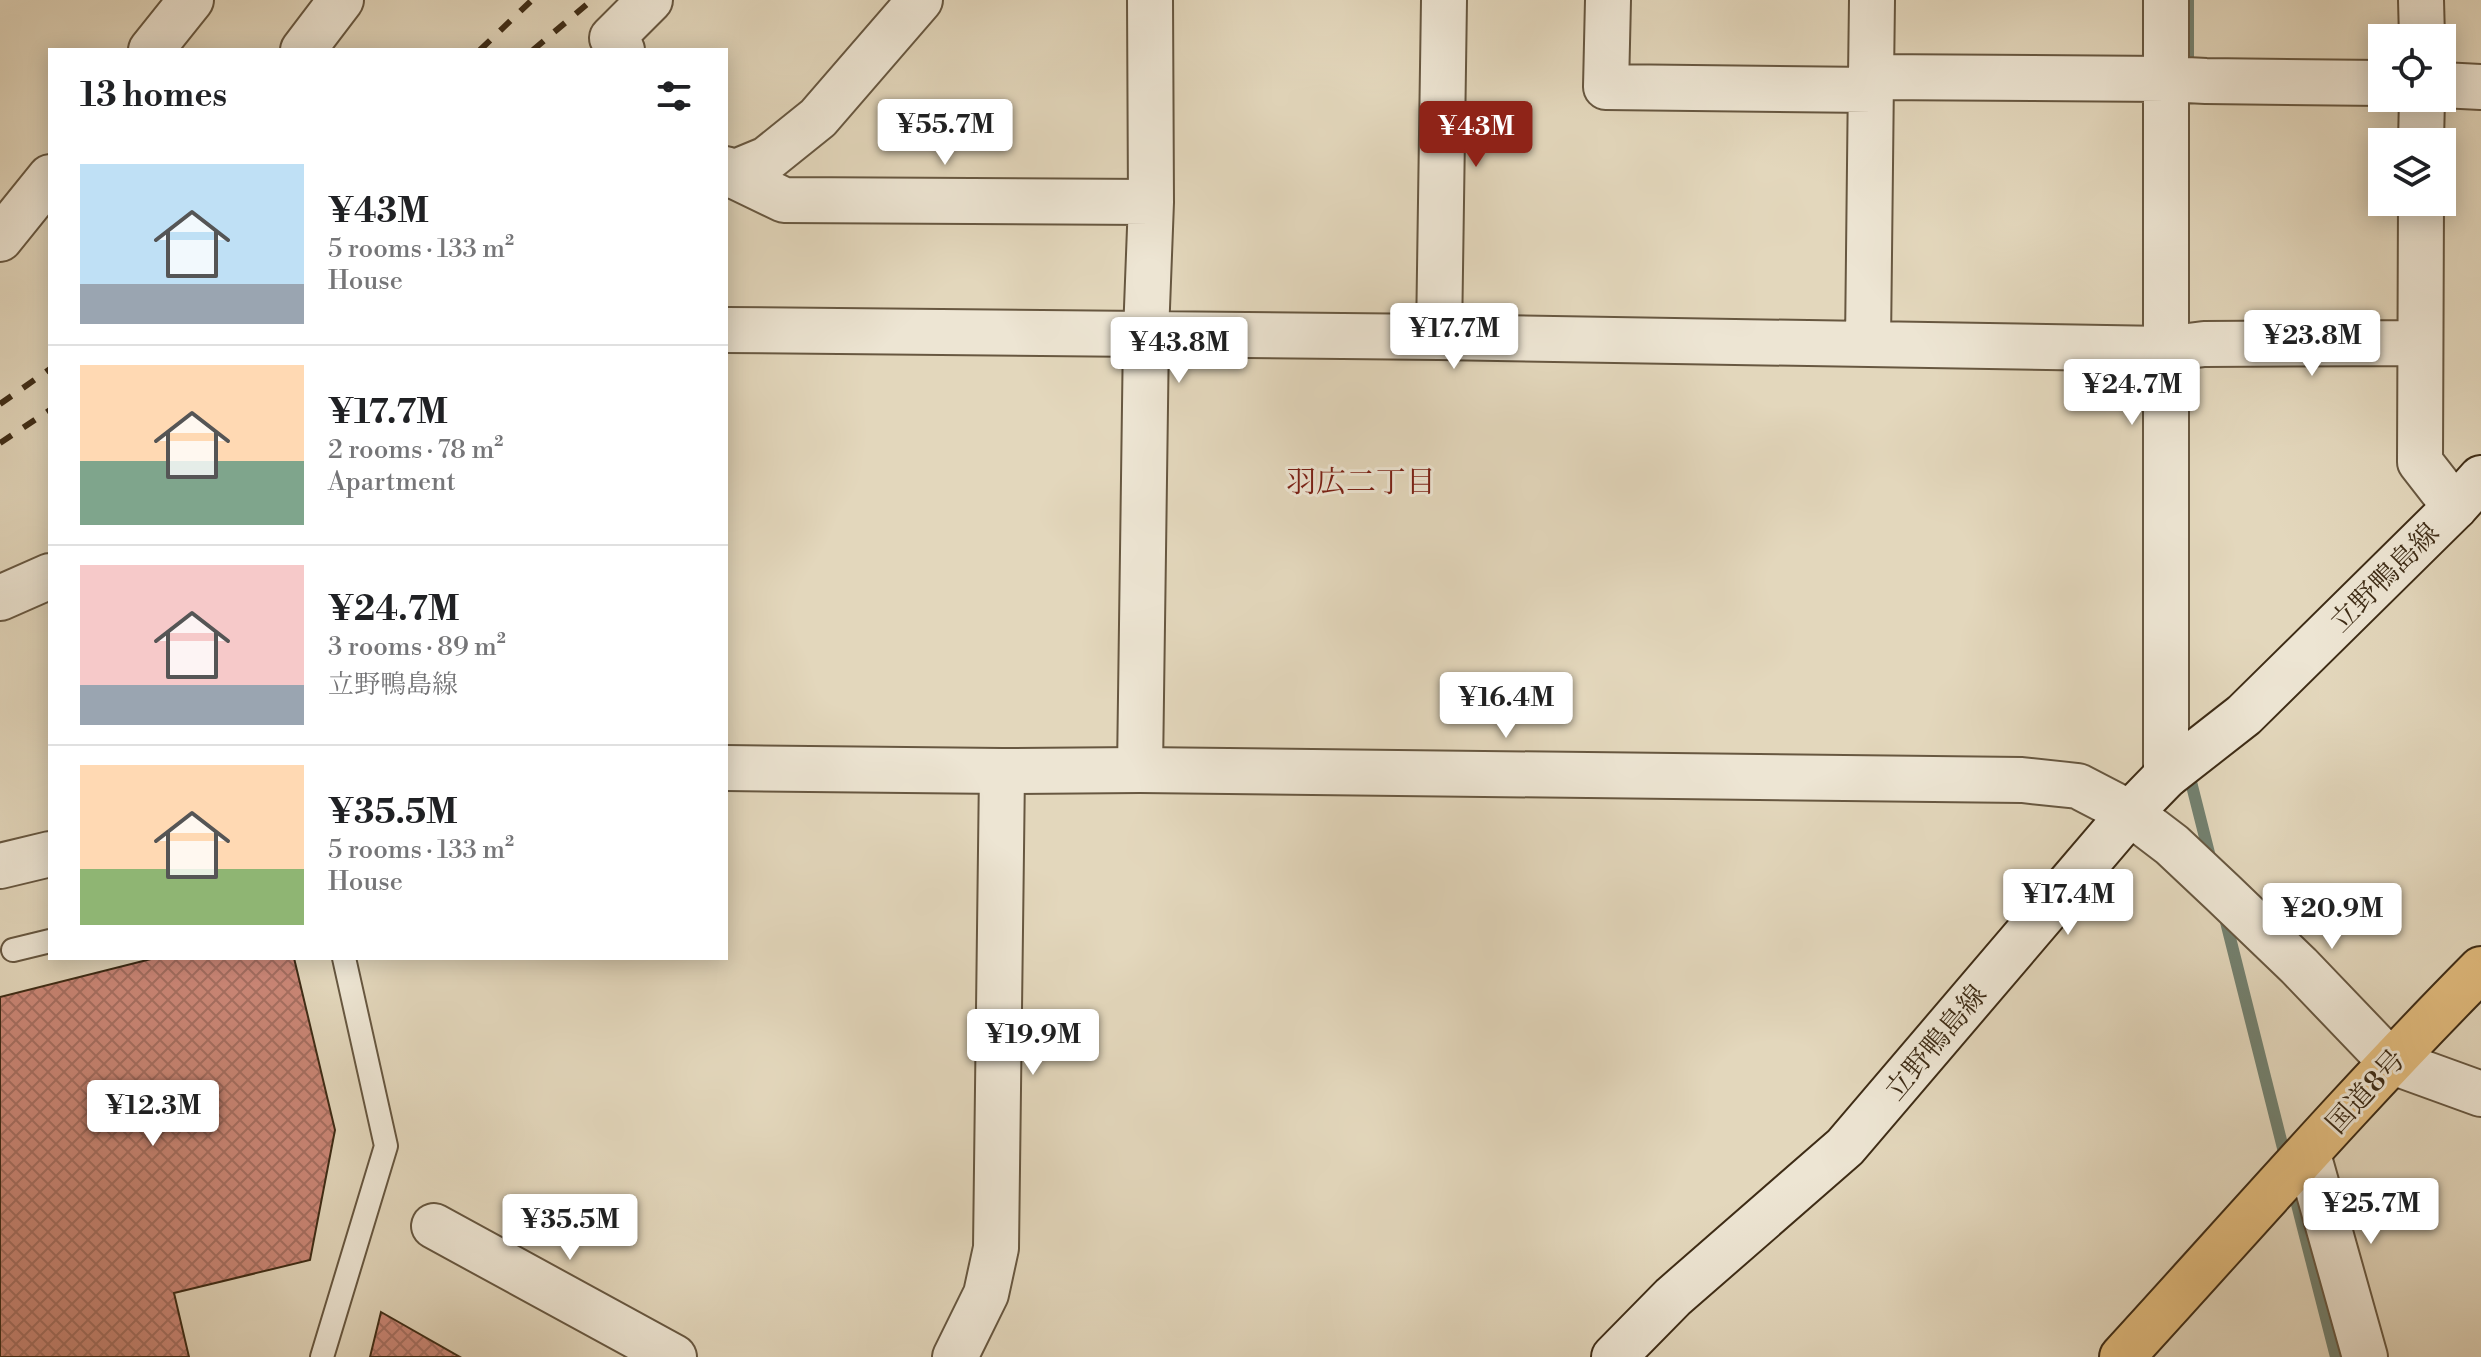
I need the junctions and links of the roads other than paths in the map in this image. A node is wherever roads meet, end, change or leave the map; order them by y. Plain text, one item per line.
1 (191, 0) edge
2 (341, 0) edge
3 (650, 0) edge
4 (920, 0) edge
5 (1150, 0) edge
6 (1444, 0) edge
7 (1608, 0) edge
8 (1872, 0) edge
9 (2166, 0) edge
10 (2421, 0) edge
11 (2422, 24) edge
12 (153, 48) edge
13 (305, 48) edge
14 (620, 48) edge
15 (2184, 80) junction
16 (2368, 83) edge
17 (1872, 84) junction
18 (2456, 86) edge
19 (2481, 87) edge
20 (728, 173) edge
21 (728, 173) edge
22 (48, 179) edge
23 (1151, 202) junction
24 (2421, 216) edge
25 (0, 239) edge
26 (728, 330) edge
27 (1146, 334) junction
28 (1439, 337) junction
29 (1868, 343) junction
30 (2419, 343) junction
31 (2181, 346) junction
32 (2468, 493) edge
33 (48, 577) edge
34 (0, 598) edge
35 (728, 768) edge
36 (1140, 770) junction
37 (1002, 771) junction
38 (2166, 776) junction
39 (2130, 813) junction
40 (48, 854) edge
41 (0, 866) edge
42 (48, 941) edge
43 (13, 950) dead end
44 (344, 960) edge
45 (2481, 969) edge
46 (2390, 1061) junction
47 (2481, 1094) edge
48 (2308, 1154) junction
49 (434, 1226) dead end
50 (962, 1353) edge
51 (322, 1357) edge
52 (674, 1357) edge
53 (1614, 1357) edge
54 (2122, 1357) edge
55 (2365, 1357) edge

1 - 12 street
2 - 13 street
3 - 14 street
4 - 20 street
5 - 23 street
6 - 28 street
7 - 17 street
8 - 17 street
9 - 15 street
10 - 11 street
15 - 16 street
15 - 17 street
15 - 31 street
17 - 29 street
18 - 19 street
21 - 23 street
22 - 25 street
23 - 27 street
24 - 30 street
26 - 27 street
27 - 28 street
27 - 36 street
28 - 29 street
29 - 31 street
30 - 31 street
30 - 32 street
31 - 38 street
32 - 38 street, 立野鴨島線
33 - 34 street
35 - 37 street
36 - 37 street
36 - 39 street
37 - 50 street
38 - 39 street, 立野鴨島線
39 - 46 street
39 - 53 street, 立野鴨島線
40 - 41 street
42 - 43 lane
44 - 51 lane
45 - 46 highway, 国道8号
46 - 47 street
46 - 48 highway, 国道8号
48 - 54 highway, 国道8号
48 - 55 street
49 - 52 street

